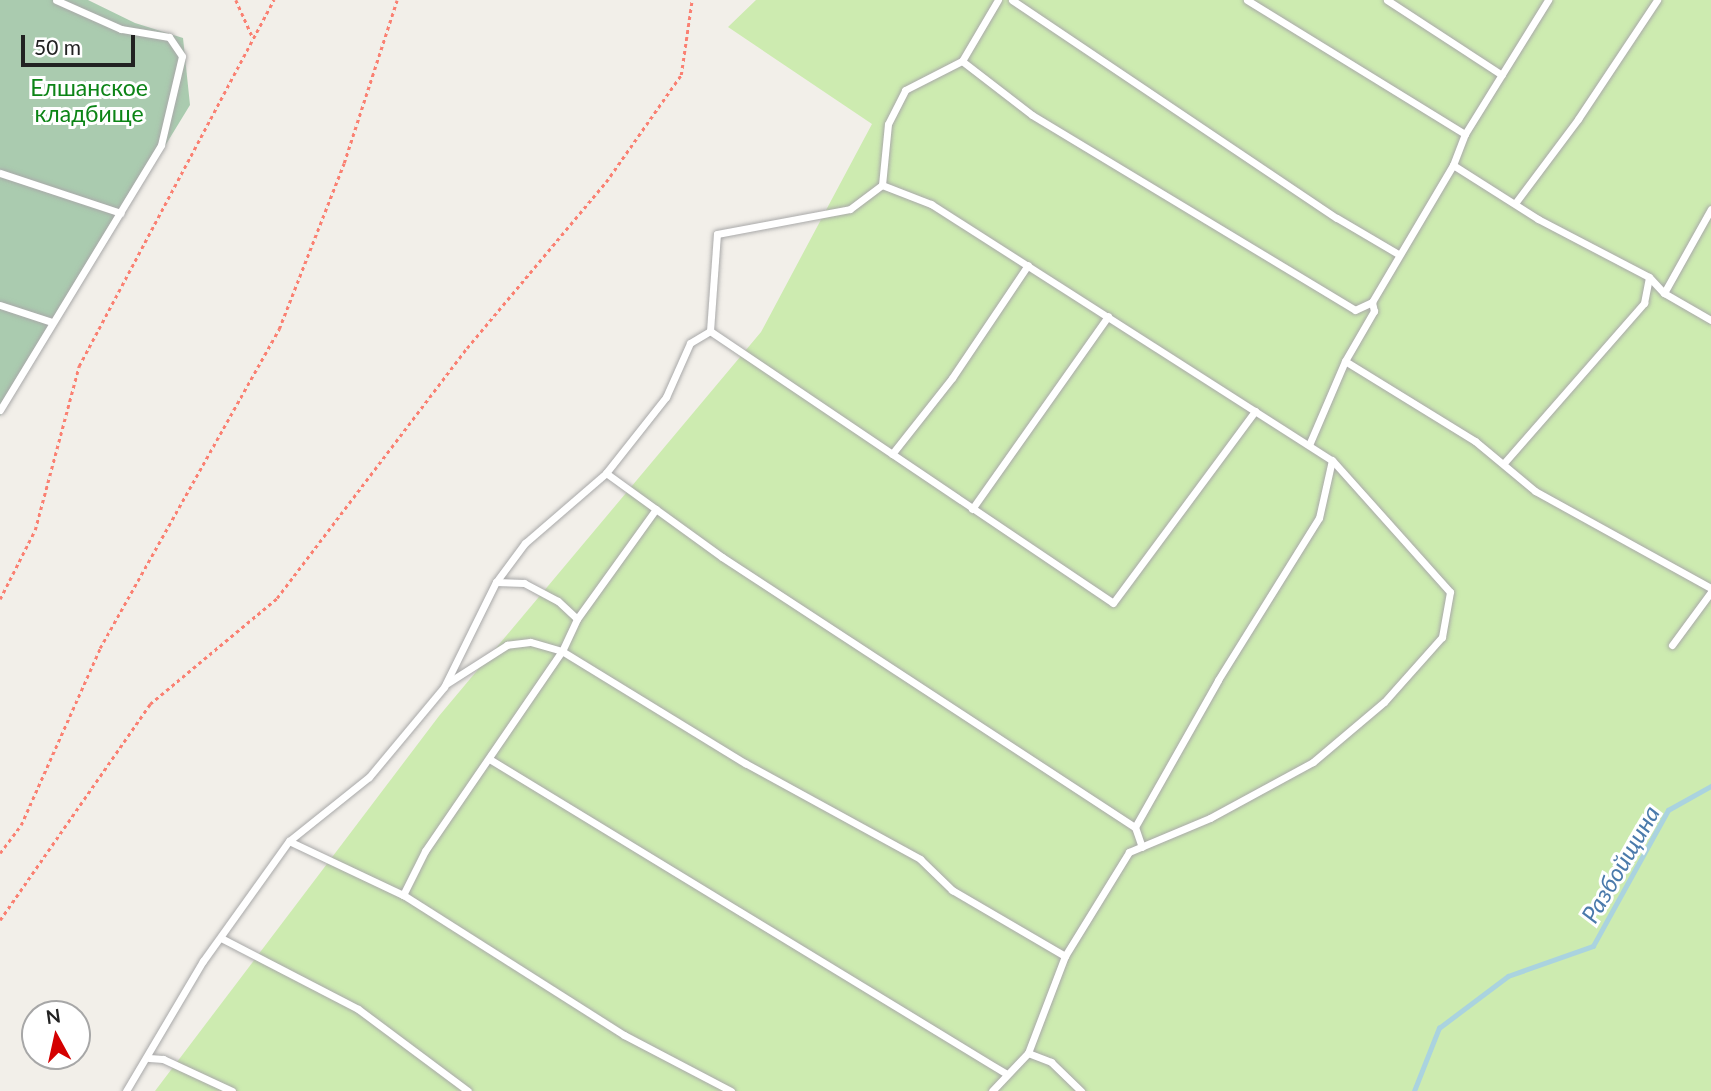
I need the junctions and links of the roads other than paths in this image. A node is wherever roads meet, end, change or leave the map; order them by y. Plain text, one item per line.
1 (56, 0) edge
2 (998, 0) edge
3 (1012, 0) edge
4 (1247, 0) edge
5 (1387, 0) edge
6 (1548, 0) edge
7 (1657, 0) edge
8 (962, 61) junction
9 (1502, 75) junction
10 (1465, 134) junction
11 (1453, 165) junction
12 (0, 173) edge
13 (882, 185) junction
14 (1516, 202) junction
15 (1711, 209) edge
16 (121, 213) junction
17 (1398, 254) junction
18 (1028, 265) junction
19 (1649, 277) junction
20 (1664, 293) junction
21 (1372, 302) junction
22 (0, 305) edge
23 (1108, 316) junction
24 (1711, 320) edge
25 (52, 322) junction
26 (709, 331) junction
27 (1345, 361) junction
28 (0, 410) edge
29 (1255, 411) junction
30 (1309, 445) junction
31 (892, 454) junction
32 (1332, 460) junction
33 (1504, 463) junction
34 (606, 473) junction
35 (656, 509) junction
36 (972, 509) junction
37 (496, 582) junction
38 (1711, 590) edge
39 (577, 619) junction
40 (1672, 645) dead end
41 (562, 651) junction
42 (446, 684) junction
43 (491, 760) junction
44 (1135, 827) junction
45 (289, 841) junction
46 (1142, 847) junction
47 (403, 895) junction
48 (221, 939) junction
49 (1065, 956) junction
50 (1028, 1053) junction
51 (149, 1058) junction
52 (1005, 1073) junction
53 (126, 1091) edge
54 (232, 1091) edge
55 (468, 1091) edge
56 (731, 1091) edge
57 (992, 1091) edge
58 (1081, 1091) edge

1 - 16 lane
2 - 8 lane
3 - 17 lane
4 - 10 lane
5 - 9 lane
6 - 9 lane
7 - 14 lane
8 - 13 lane
8 - 21 lane
9 - 10 lane
10 - 11 lane
11 - 14 lane
11 - 17 lane
12 - 16 lane
13 - 18 lane
13 - 26 lane
14 - 19 lane
15 - 20 lane
16 - 25 lane
17 - 21 lane
18 - 23 lane
18 - 31 lane
19 - 20 lane
19 - 33 lane
20 - 24 lane
21 - 27 lane
22 - 25 lane
23 - 29 lane
23 - 36 lane
25 - 28 lane
26 - 31 lane
26 - 34 lane
27 - 30 lane
27 - 33 lane
29 - 30 lane
29 - 36 lane
30 - 32 lane
31 - 36 lane
32 - 44 lane
32 - 46 lane
33 - 38 lane
34 - 35 lane
34 - 37 lane
35 - 39 lane
35 - 44 lane
37 - 39 lane
37 - 42 lane
38 - 40 lane
39 - 41 lane
41 - 42 lane
41 - 43 lane
41 - 49 lane
42 - 45 lane
43 - 47 lane
43 - 52 lane
44 - 46 lane
45 - 47 lane
45 - 48 lane
46 - 49 lane
47 - 56 lane
48 - 51 lane
48 - 55 lane
49 - 50 lane
50 - 52 lane
50 - 58 lane
51 - 53 lane
51 - 54 lane
52 - 57 lane

